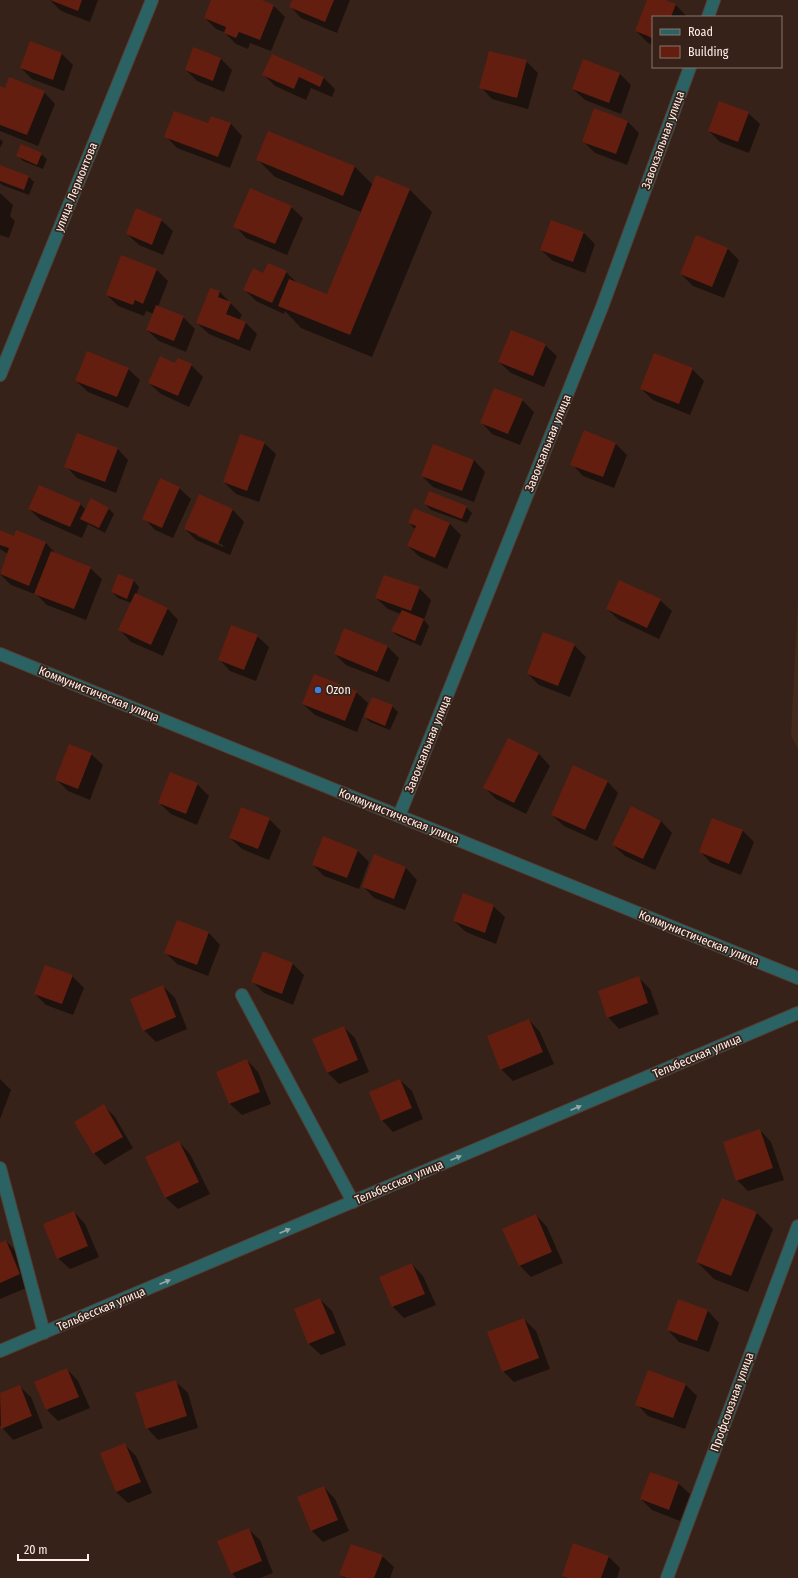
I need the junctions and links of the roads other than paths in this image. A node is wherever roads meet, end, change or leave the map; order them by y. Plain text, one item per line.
1 (152, 0) edge
2 (714, 0) edge
3 (708, 16) edge
4 (690, 68) edge
5 (0, 375) edge
6 (0, 654) edge
7 (399, 816) junction
8 (798, 978) edge
9 (242, 995) dead end
10 (798, 1014) edge
11 (0, 1168) edge
12 (353, 1202) junction
13 (798, 1226) edge
14 (44, 1333) junction
15 (0, 1351) edge
16 (667, 1578) edge

1 - 5 street, улица Лермонтова
2 - 3 street
4 - 7 street, Завокзальная улица
6 - 7 street, Коммунистическая улица
7 - 8 street, Коммунистическая улица
9 - 12 street
12 -> 10 street, Тельбесская улица
11 - 14 street
14 -> 12 street, Тельбесская улица
13 - 16 street, Профсоюзная улица
14 - 15 street, Тельбесская улица

